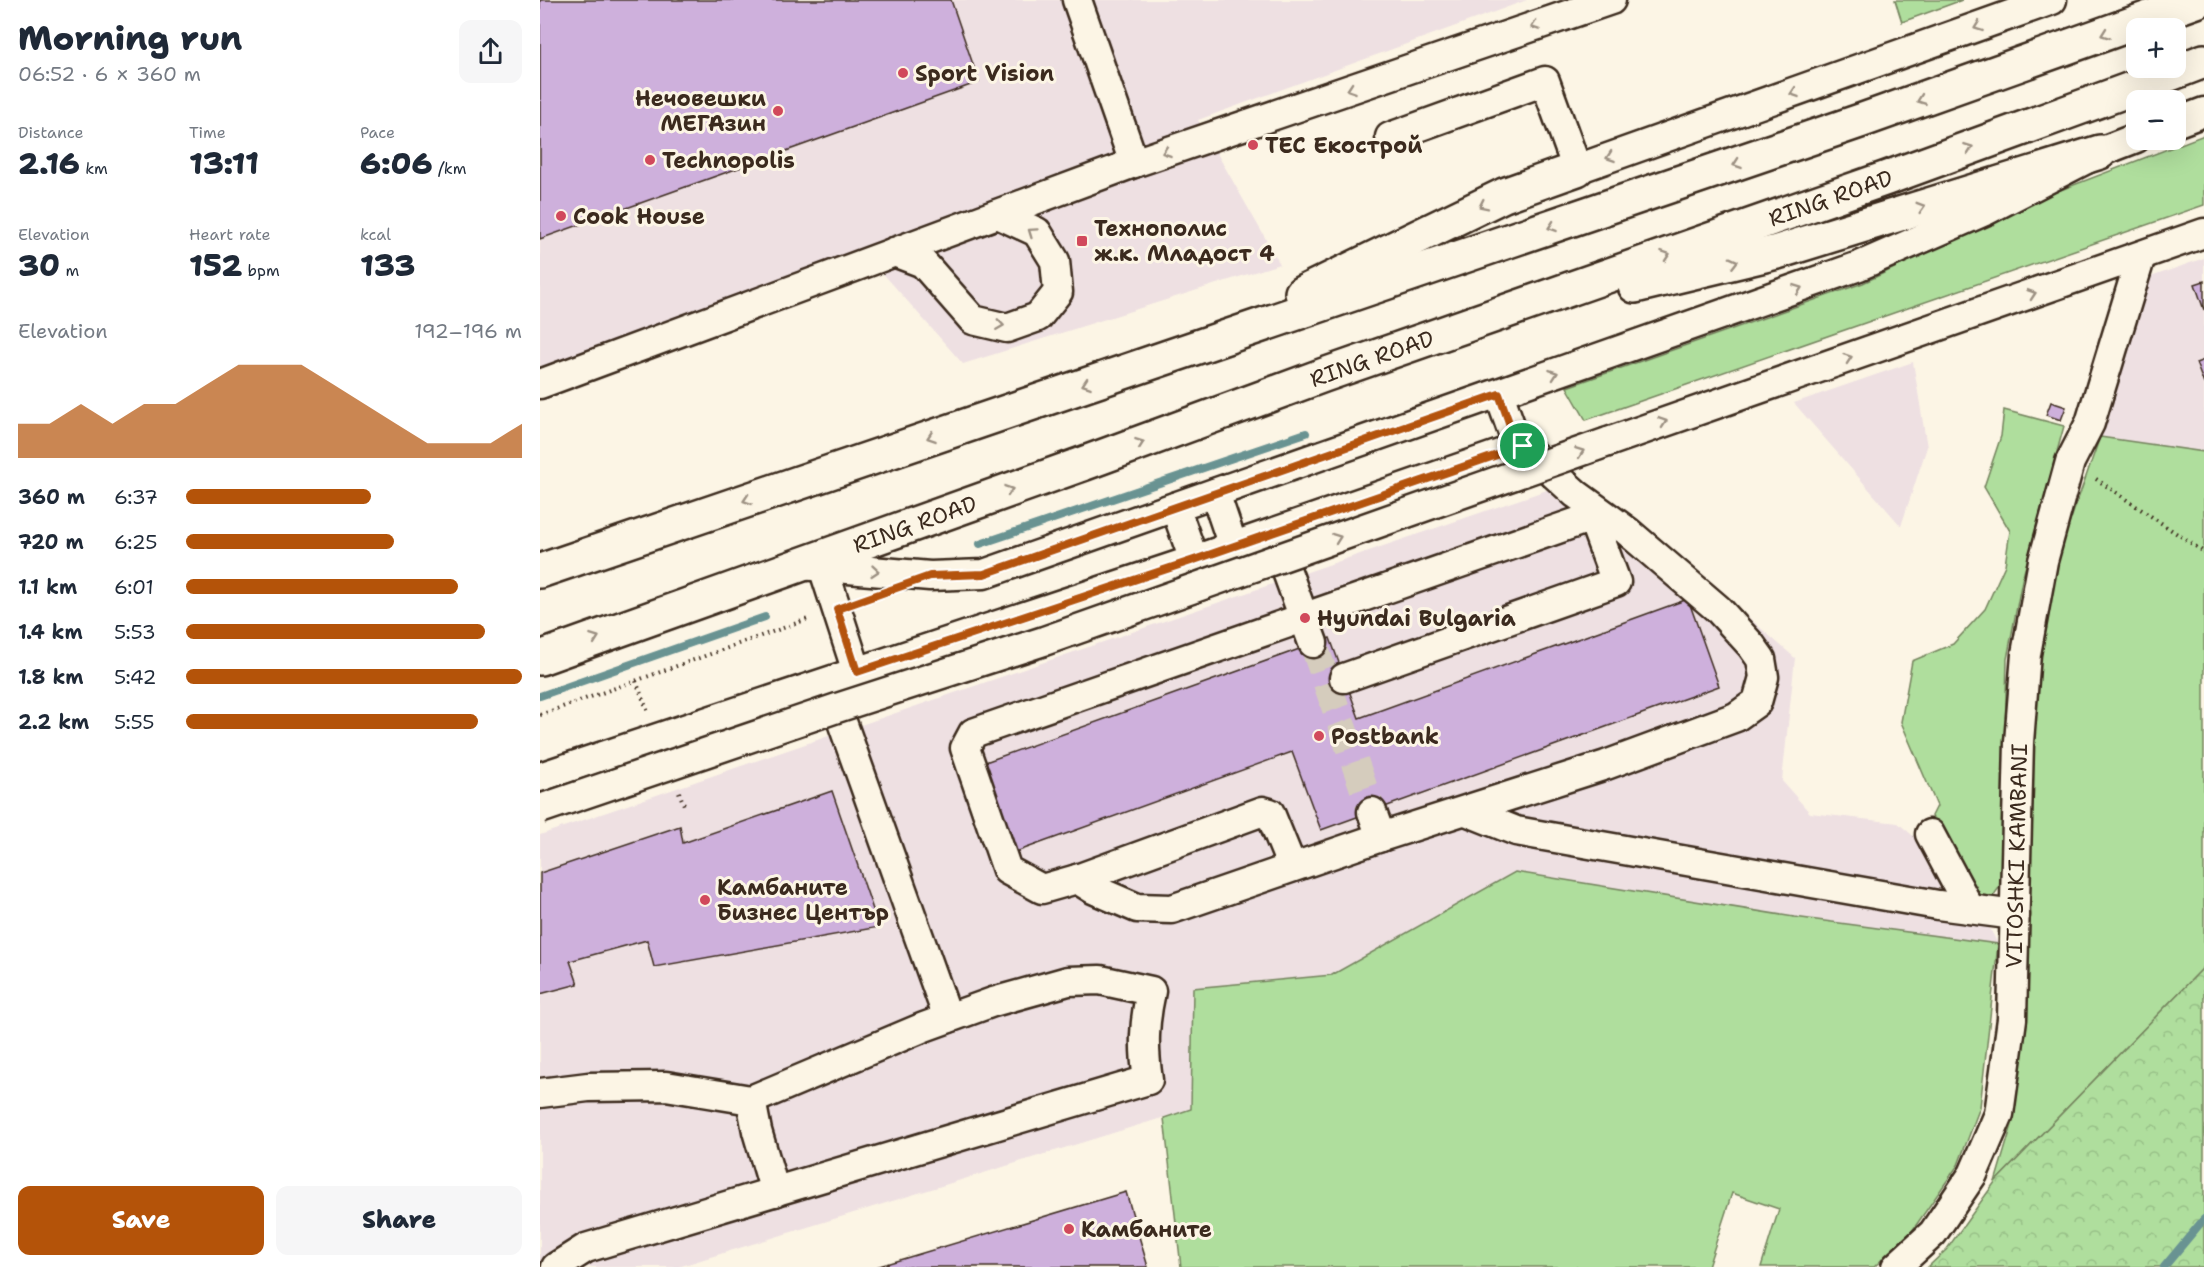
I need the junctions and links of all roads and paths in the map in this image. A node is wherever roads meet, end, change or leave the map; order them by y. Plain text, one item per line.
1 (1077, 0) edge
2 (1611, 0) edge
3 (2052, 0) edge
4 (2199, 0) edge
5 (2204, 61) edge
6 (2204, 112) edge
7 (2186, 119) edge
8 (1390, 137) dead end
9 (2126, 142) edge
10 (2100, 152) junction
11 (1134, 163) junction
12 (1576, 169) junction
13 (998, 214) junction
14 (2204, 233) edge
15 (894, 252) junction
16 (2141, 256) junction
17 (1452, 330) junction
18 (1179, 353) junction
19 (540, 384) edge
20 (1499, 394) junction
21 (1523, 446) junction
22 (2070, 462) junction
23 (1215, 493) junction
24 (1175, 507) junction
25 (1233, 546) junction
26 (2204, 552) edge
27 (1282, 558) junction
28 (1194, 560) junction
29 (810, 566) junction
30 (540, 571) edge
31 (837, 609) junction
32 (1308, 630) junction
33 (540, 658) edge
34 (857, 672) junction
35 (1344, 678) dead end
36 (837, 708) junction
37 (540, 715) edge
38 (540, 777) edge
39 (540, 808) edge
40 (1466, 811) junction
41 (1930, 834) dead end
42 (1292, 867) junction
43 (1077, 879) junction
44 (1970, 909) junction
45 (2015, 915) junction
46 (948, 1018) junction
47 (540, 1093) edge
48 (751, 1100) junction
49 (775, 1192) junction
50 (556, 1267) edge
51 (1896, 1267) edge

1 - 11 street
2 -> 11 street
3 -> 12 street
4 -> 18 highway
17 -> 5 highway, RING ROAD
6 - 7 street
8 - 12 street
9 - 10 street
17 -> 10 highway
20 -> 10 street
11 - 13 street
12 -> 18 highway
13 - 15 street
15 -> 13 street
14 - 16 street
15 - 19 street
16 - 22 street, VITOSHKI KAMBANI
27 -> 16 street, bridge
29 -> 17 highway, RING ROAD
18 -> 30 highway
20 - 21 street
20 - 23 street
21 - 25 street
21 - 40 street
22 - 26 path
22 - 45 street, VITOSHKI KAMBANI
23 - 24 street
23 - 25 street
24 - 28 street
29 -> 24 street
25 - 28 street
27 - 32 street
27 - 36 street, bridge
28 - 34 street
29 - 31 street
33 -> 29 highway, RING ROAD
31 - 34 street
31 - 37 path
32 - 35 street
32 - 43 street
34 - 38 street
36 - 39 street, bridge
36 - 46 street
40 - 42 street
40 - 44 street
41 - 44 street
42 - 43 street
42 - 43 street
44 - 45 street
45 - 51 street, VITOSHKI KAMBANI
46 - 48 street
46 - 49 street
47 - 48 street
48 - 49 street
49 - 50 street

